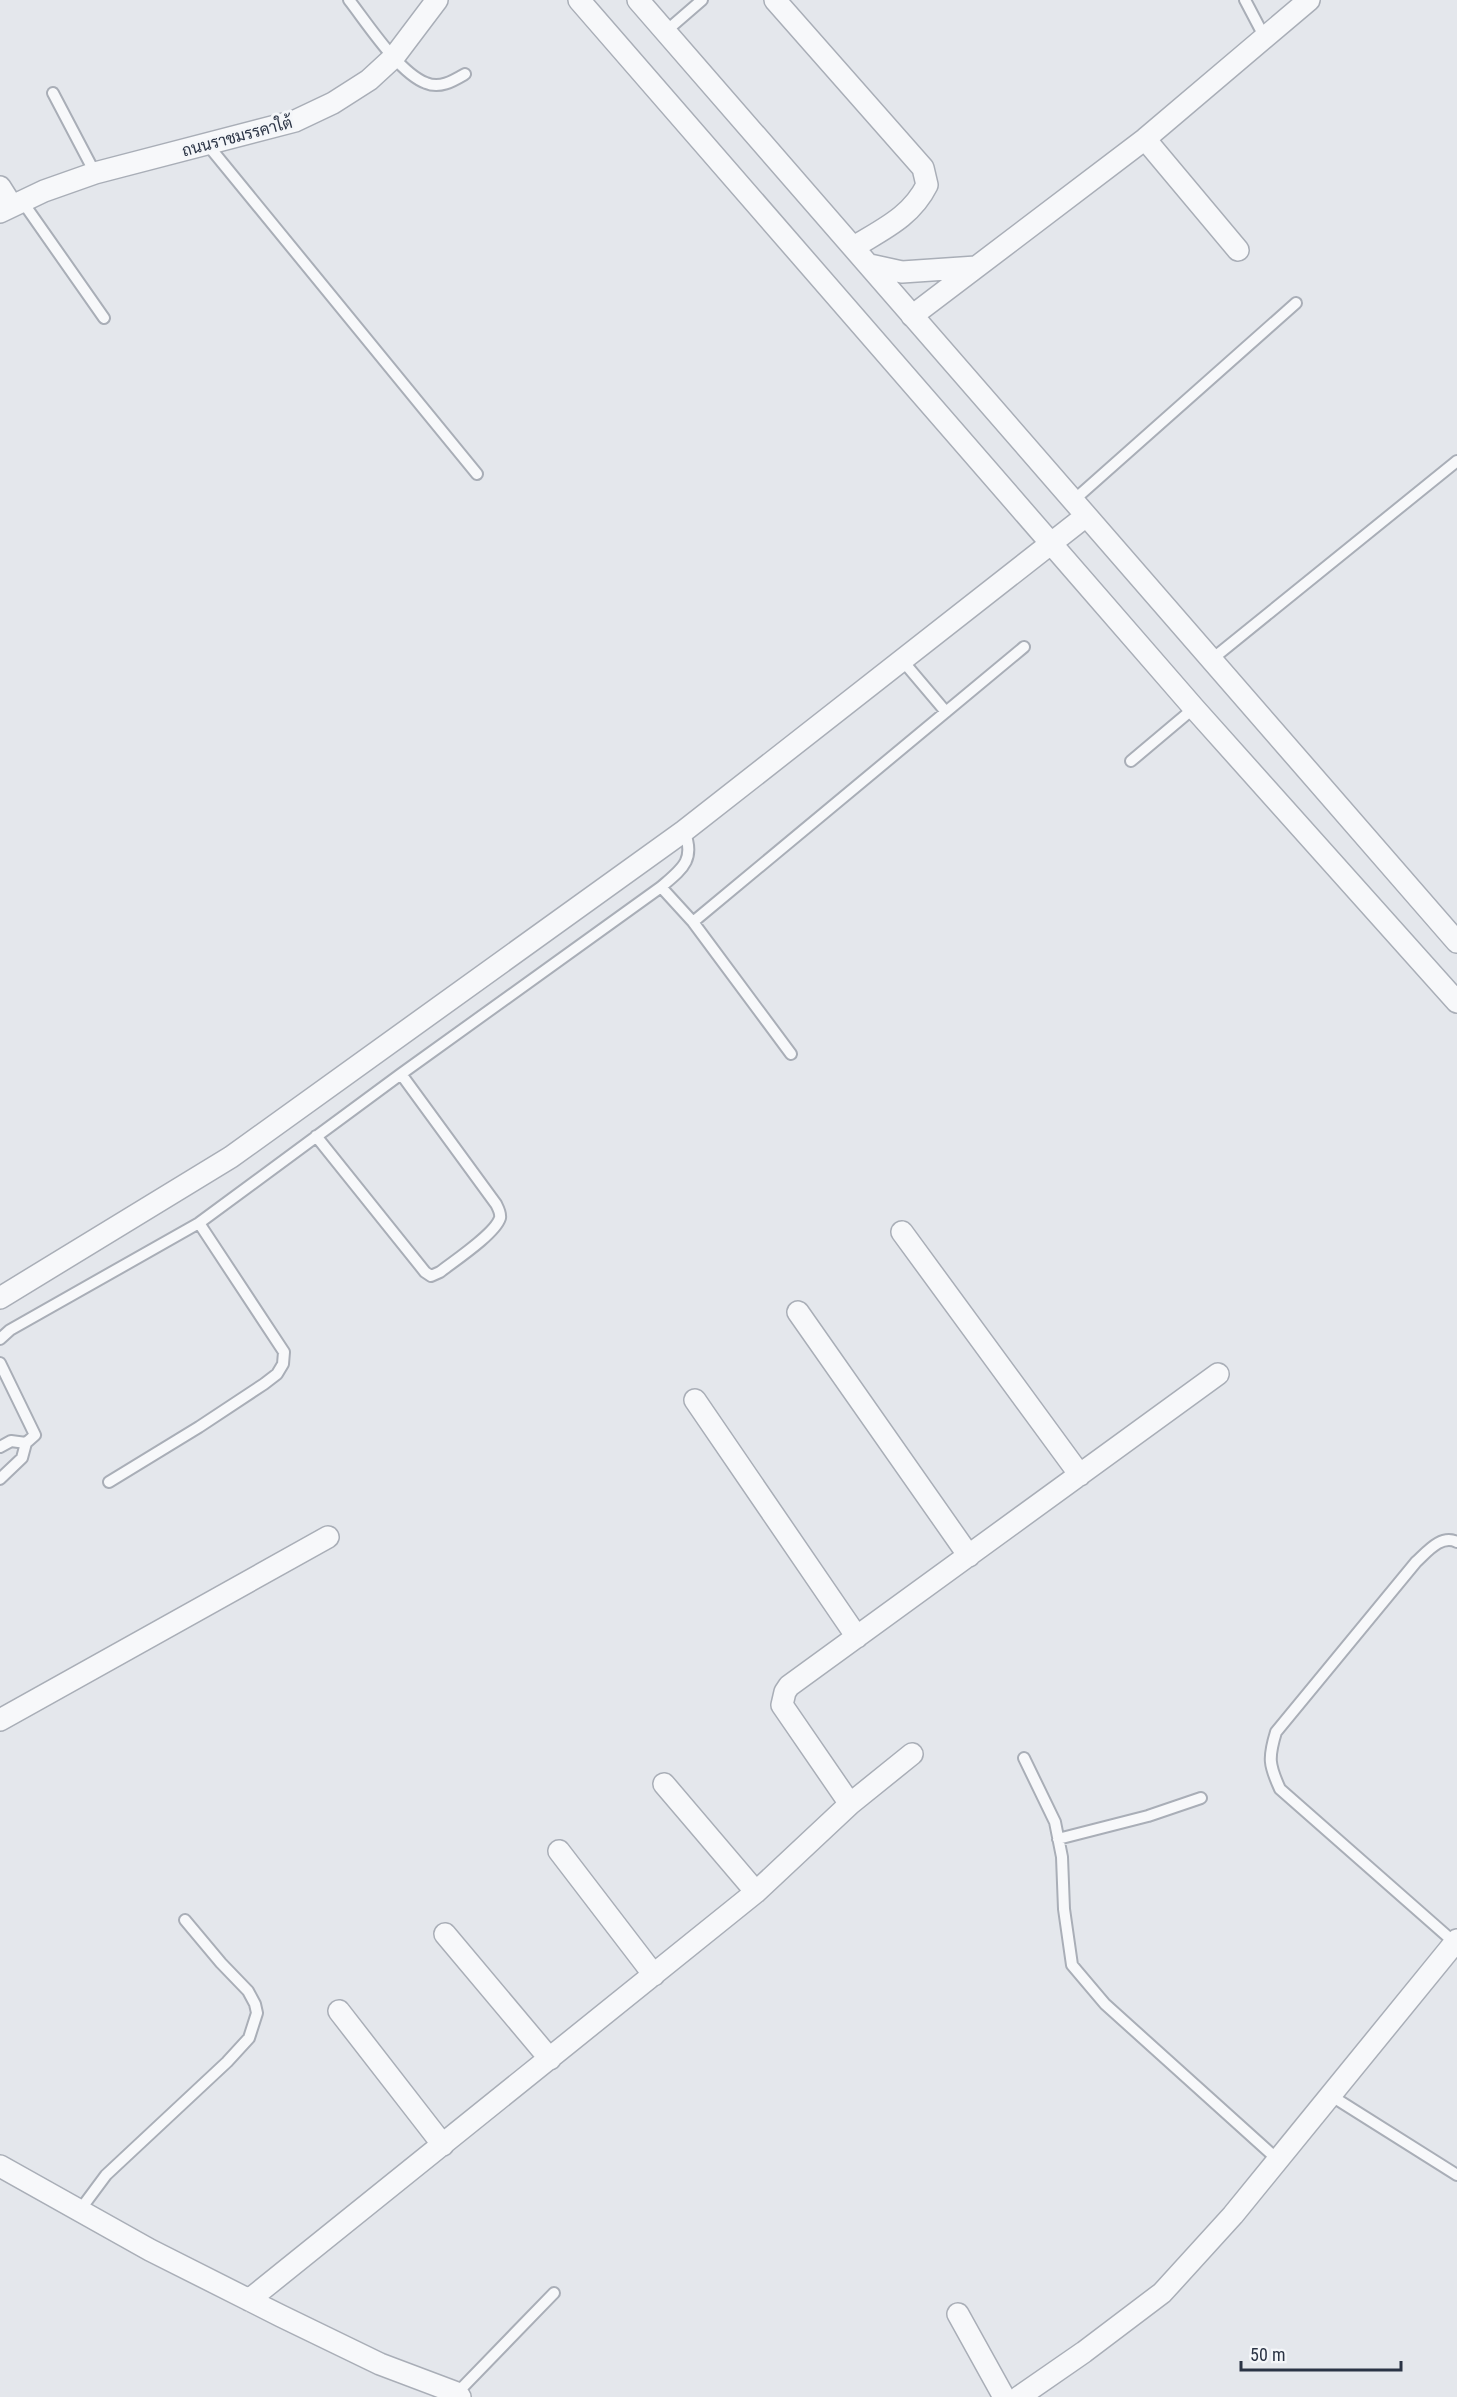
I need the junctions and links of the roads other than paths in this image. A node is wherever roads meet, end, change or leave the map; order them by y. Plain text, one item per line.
1 (349, 0) edge
2 (437, 0) edge
3 (579, 0) edge
4 (638, 0) edge
5 (702, 0) edge
6 (775, 0) edge
7 (1245, 0) edge
8 (1309, 0) edge
9 (666, 32) junction
10 (1265, 38) junction
11 (394, 57) junction
12 (465, 74) dead end
13 (53, 93) dead end
14 (1145, 140) junction
15 (207, 144) junction
16 (95, 173) junction
17 (0, 187) edge
18 (11, 206) edge
19 (854, 247) junction
20 (1238, 250) dead end
21 (870, 266) junction
22 (978, 266) junction
23 (1296, 303) dead end
24 (912, 316) junction
25 (104, 318) dead end
26 (1457, 461) edge
27 (477, 474) dead end
28 (1078, 514) junction
29 (1054, 542) junction
30 (1024, 647) dead end
31 (902, 660) junction
32 (1211, 660) junction
33 (1194, 708) junction
34 (946, 712) junction
35 (1131, 760) dead end
36 (684, 831) junction
37 (661, 887) junction
38 (693, 922) junction
39 (1457, 942) edge
40 (1457, 1002) edge
41 (791, 1054) dead end
42 (401, 1074) junction
43 (316, 1137) junction
44 (199, 1223) junction
45 (902, 1232) dead end
46 (0, 1298) edge
47 (798, 1312) dead end
48 (0, 1339) edge
49 (0, 1363) edge
50 (1218, 1374) dead end
51 (695, 1400) dead end
52 (26, 1443) junction
53 (0, 1447) edge
54 (1080, 1475) junction
55 (0, 1479) edge
56 (109, 1482) dead end
57 (328, 1537) dead end
58 (1457, 1542) edge
59 (969, 1556) junction
60 (857, 1637) junction
61 (0, 1720) edge
62 (912, 1754) dead end
63 (1024, 1758) dead end
64 (664, 1784) dead end
65 (1202, 1798) dead end
66 (849, 1804) junction
67 (1058, 1839) junction
68 (560, 1851) dead end
69 (756, 1892) junction
70 (185, 1920) dead end
71 (446, 1934) dead end
72 (1456, 1941) edge
73 (654, 1975) junction
74 (339, 2011) dead end
75 (550, 2060) junction
76 (1330, 2095) junction
77 (443, 2145) junction
78 (1277, 2159) junction
79 (0, 2166) edge
80 (1457, 2175) edge
81 (80, 2210) junction
82 (554, 2293) dead end
83 (249, 2300) junction
84 (958, 2314) dead end
85 (458, 2395) edge
86 (1004, 2397) edge
87 (1019, 2397) edge

1 - 11 lane
2 - 11 street, ถนนราชมรรคาใต้
3 - 29 street
4 - 9 street
5 - 9 lane
6 - 19 street
7 - 10 lane
8 - 10 street
9 - 19 street
10 - 14 street
11 - 12 lane
11 - 15 street, ถนนราชมรรคาใต้
13 - 16 lane
14 - 20 street
14 - 22 street
15 - 16 street, ถนนราชมรรคาใต้
15 - 27 lane
16 - 18 street, ถนนราชมรรคาใต้
17 - 18 street
18 - 25 lane
19 - 21 street
21 - 22 street
21 - 24 street
22 - 24 street
23 - 28 lane
24 - 28 street
26 - 32 lane
28 - 29 street
28 - 32 street
29 - 31 street
29 - 33 street
30 - 34 lane
31 - 34 lane
31 - 36 street
32 - 39 street
33 - 35 lane
33 - 40 street
34 - 38 lane
36 - 37 lane
36 - 46 street
37 - 38 lane
37 - 42 lane
38 - 41 lane
42 - 43 lane
42 - 43 lane
43 - 44 lane
44 - 48 lane
44 - 56 lane
45 - 54 street
47 - 59 street
49 - 52 lane
50 - 54 street
51 - 60 street
52 - 53 lane
52 - 55 lane
54 - 59 street
57 - 61 street
58 - 72 lane
59 - 60 street
60 - 66 street
62 - 66 street
63 - 67 lane
64 - 69 street
65 - 67 lane
66 - 69 street
67 - 78 lane
68 - 73 street
69 - 73 street
70 - 81 lane
71 - 75 street
72 - 76 street
73 - 75 street
74 - 77 street
75 - 77 street
76 - 78 street
76 - 80 lane
77 - 83 street
78 - 87 street
79 - 81 street
81 - 83 street
82 - 85 lane
83 - 85 street
84 - 86 street

